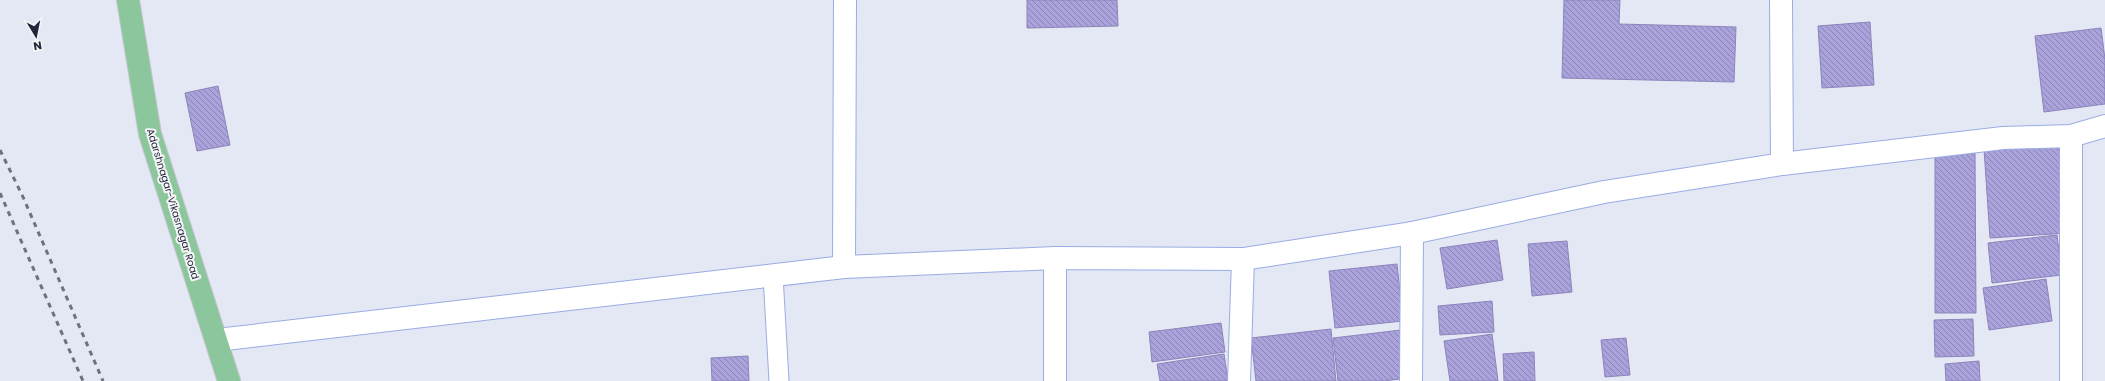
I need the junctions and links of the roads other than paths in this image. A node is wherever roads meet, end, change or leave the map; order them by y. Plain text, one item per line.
1 (128, 0) edge
2 (845, 0) edge
3 (1782, 0) edge
4 (2105, 126) edge
5 (2071, 136) junction
6 (1782, 164) junction
7 (1412, 233) junction
8 (1056, 258) junction
9 (1243, 259) junction
10 (844, 266) junction
11 (773, 275) junction
12 (217, 340) junction
13 (229, 381) edge
14 (779, 381) edge
15 (1055, 381) edge
16 (1239, 381) edge
17 (1411, 381) edge
18 (2071, 381) edge

1 - 12 main road, Adarshnagar-Vikasnagar Road
2 - 10 street
3 - 6 street
4 - 5 street
5 - 6 street
5 - 18 street
6 - 7 street
7 - 9 street
7 - 17 street
8 - 9 street
8 - 10 street
8 - 15 street
9 - 16 street
10 - 11 street
11 - 12 street
11 - 14 lane
12 - 13 main road, Adarshnagar-Vikasnagar Road

